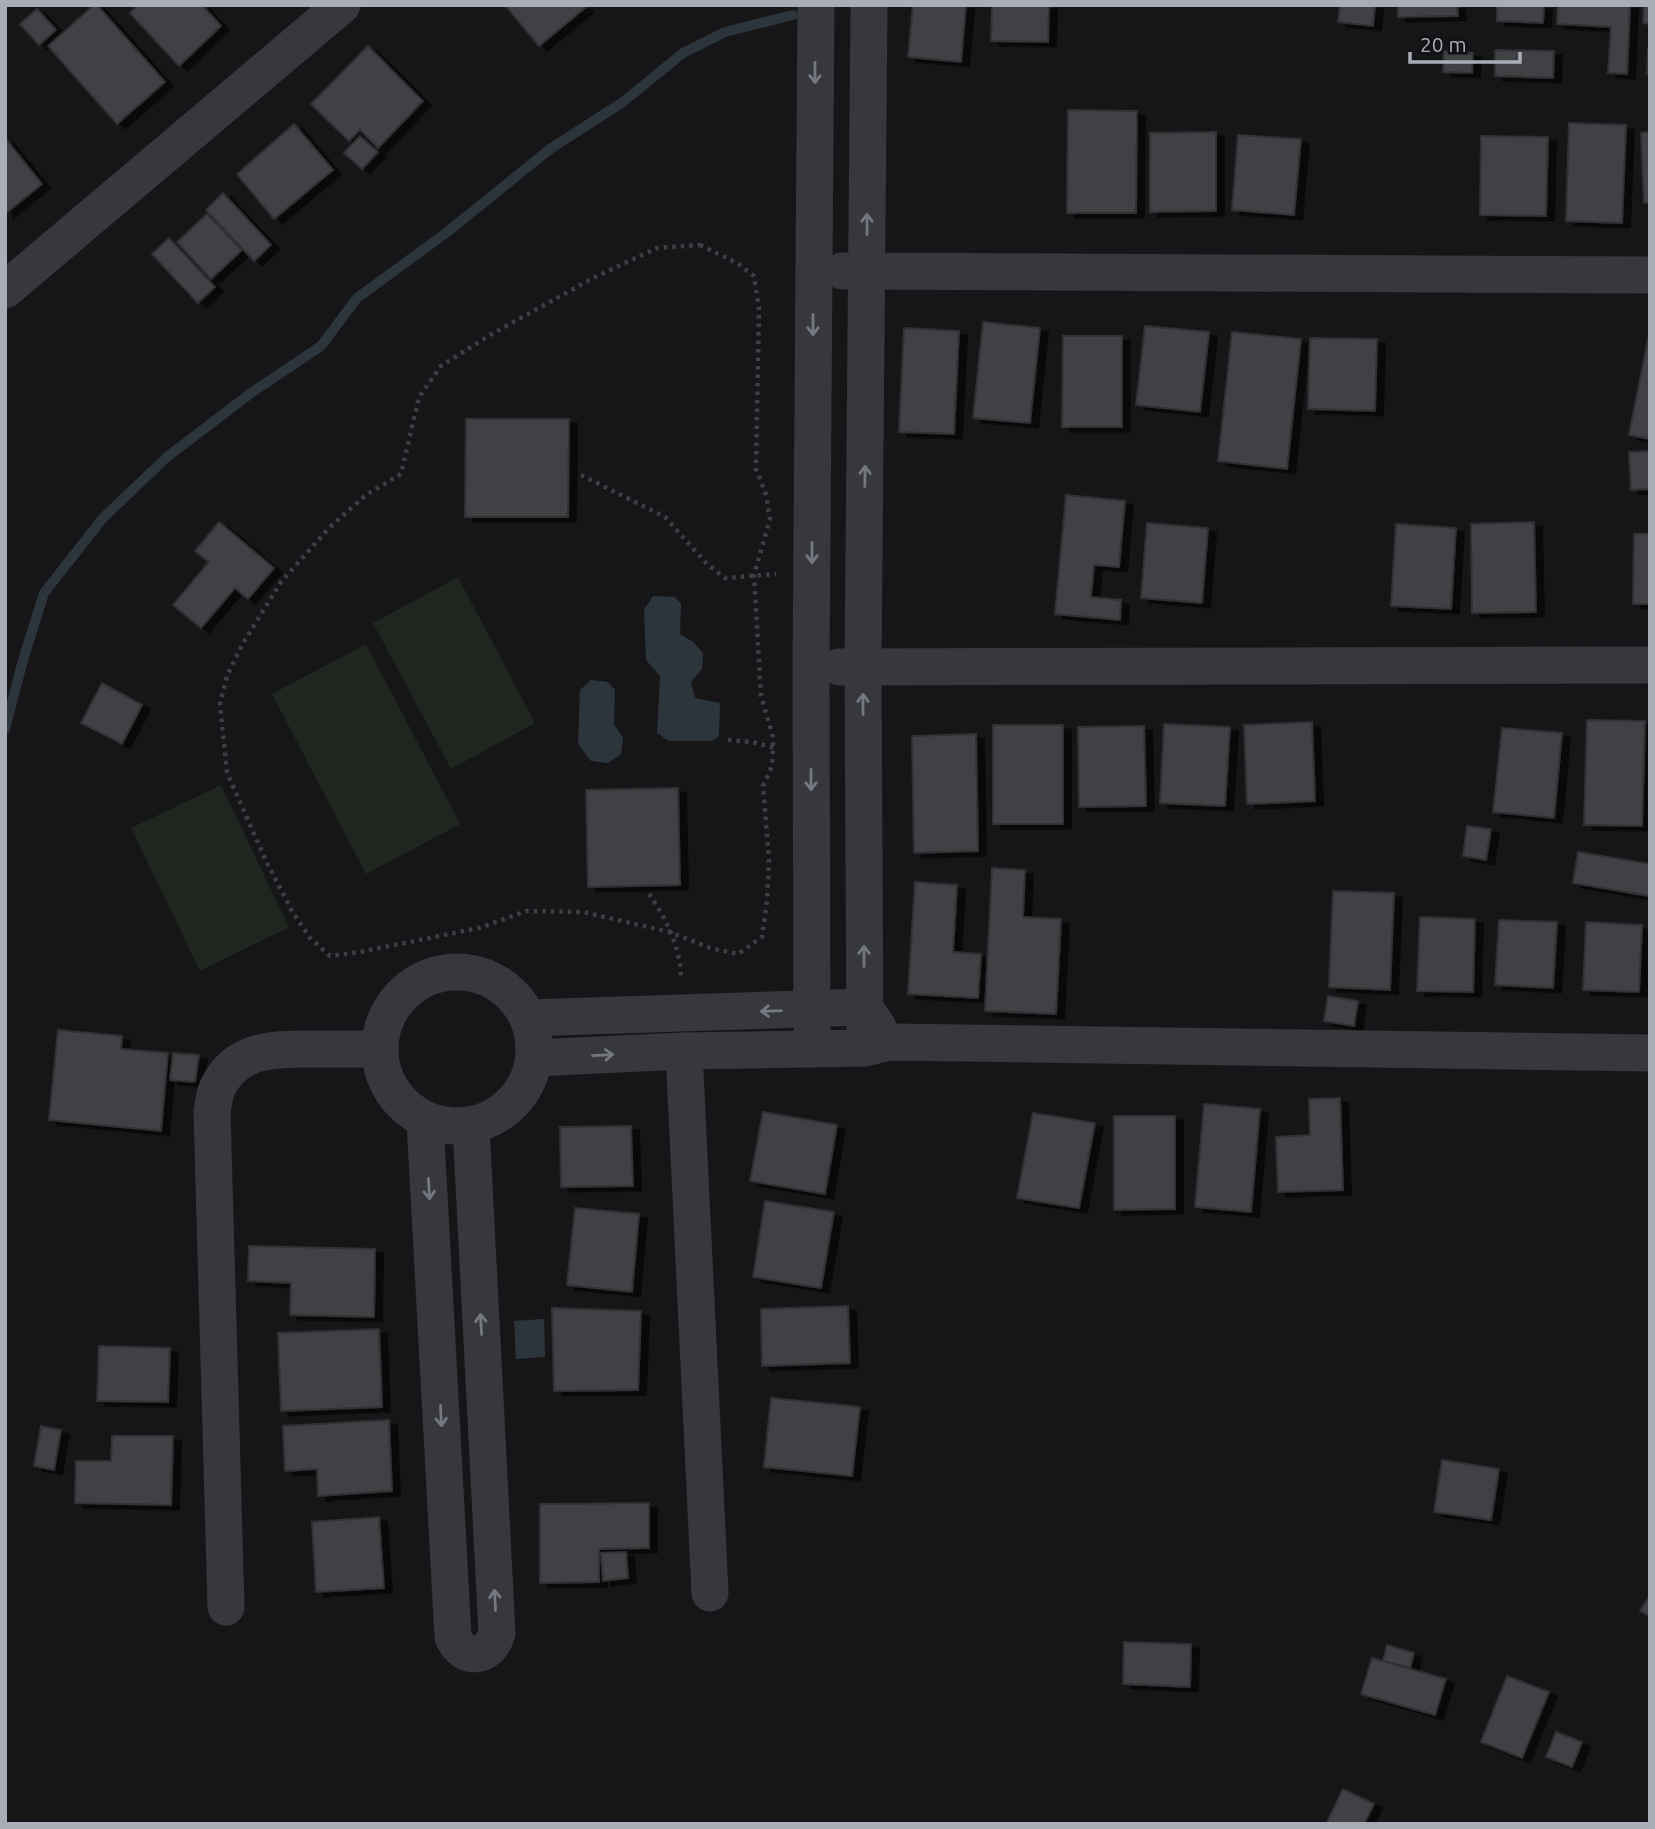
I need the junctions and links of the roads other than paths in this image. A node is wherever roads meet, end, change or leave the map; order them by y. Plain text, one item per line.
1 (342, 5) edge
2 (816, 5) edge
3 (869, 5) edge
4 (814, 271) junction
5 (867, 271) junction
6 (1650, 275) edge
7 (5, 290) edge
8 (1650, 665) edge
9 (811, 667) junction
10 (863, 667) junction
11 (864, 1007) junction
12 (811, 1010) junction
13 (528, 1018) junction
14 (877, 1045) junction
15 (379, 1049) junction
16 (811, 1049) junction
17 (684, 1051) junction
18 (1650, 1053) edge
19 (534, 1058) junction
20 (425, 1121) junction
21 (471, 1126) junction
22 (710, 1593) dead end
23 (226, 1607) dead end

1 - 7 street
2 -> 4 street
5 -> 3 street
4 - 5 street
4 -> 9 street
5 - 6 street
10 -> 5 street
8 - 10 street
9 - 10 street
9 -> 12 street
11 -> 10 street
11 - 12 street
11 - 14 street
12 -> 13 street
12 - 16 street
13 - 15 street
13 - 19 street
14 - 16 street
14 - 18 street
15 - 20 street
15 - 23 street
16 - 17 street
19 -> 17 street
17 - 22 street
19 - 21 street
20 - 21 street
20 -> 21 street

